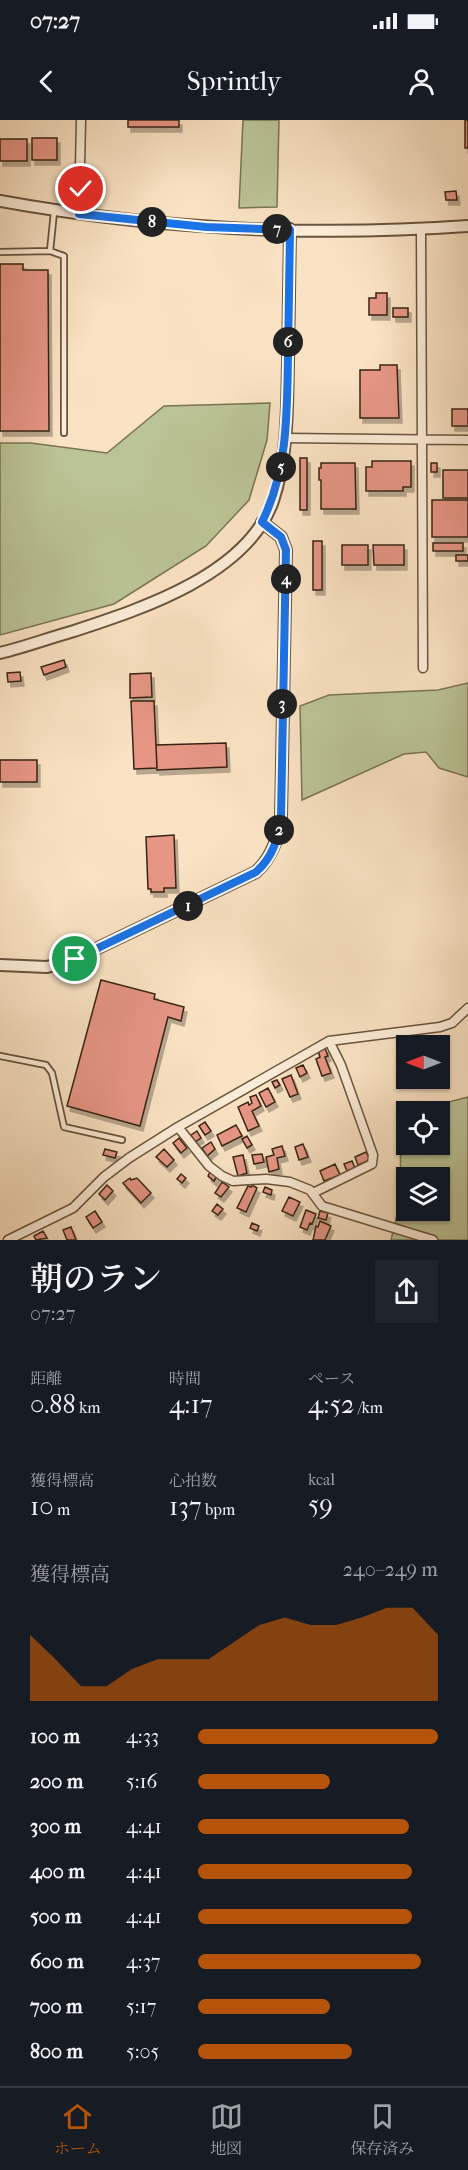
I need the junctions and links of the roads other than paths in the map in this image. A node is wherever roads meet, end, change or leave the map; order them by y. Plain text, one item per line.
1 (81, 120) edge
2 (0, 201) edge
3 (54, 211) junction
4 (79, 214) junction
5 (468, 226) edge
6 (290, 230) junction
7 (421, 230) junction
8 (50, 251) junction
9 (0, 252) edge
10 (64, 433) dead end
11 (285, 438) junction
12 (423, 440) junction
13 (468, 440) edge
14 (262, 522) junction
15 (0, 653) edge
16 (423, 668) dead end
17 (0, 965) edge
18 (468, 1008) edge
19 (329, 1041) junction
20 (0, 1056) edge
21 (178, 1127) junction
22 (122, 1140) dead end
23 (313, 1193) junction
24 (8, 1240) edge
25 (433, 1240) edge

1 - 4 street
2 - 3 street
3 - 4 street
3 - 8 lane
4 - 6 street
5 - 7 street
6 - 7 street
6 - 11 street
7 - 12 street
8 - 9 lane
8 - 10 lane
11 - 12 street
11 - 14 street
12 - 13 street
12 - 16 street
14 - 15 street
14 - 17 street
18 - 19 street
19 - 21 street
19 - 23 street
20 - 22 lane
21 - 23 street
21 - 24 street
23 - 25 street

